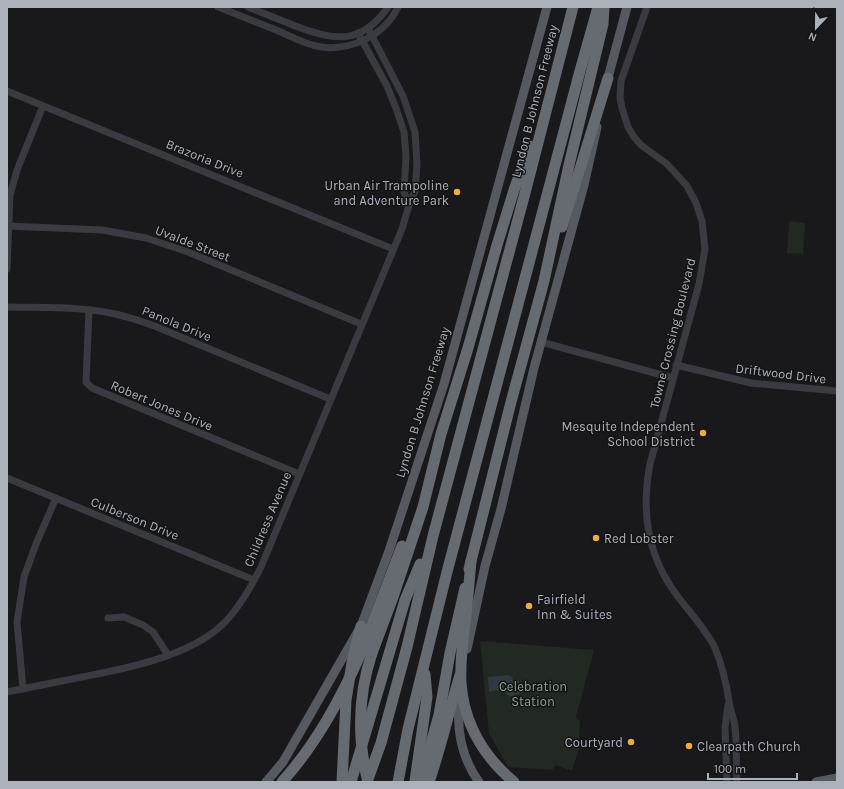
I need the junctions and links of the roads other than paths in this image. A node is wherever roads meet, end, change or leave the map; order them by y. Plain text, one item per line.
1 (218, 7) edge
2 (388, 7) edge
3 (398, 7) edge
4 (547, 7) edge
5 (572, 7) edge
6 (598, 7) edge
7 (604, 7) edge
8 (627, 7) edge
9 (648, 7) edge
10 (250, 8) edge
11 (247, 19) junction
12 (368, 28) junction
13 (358, 33) junction
14 (372, 36) junction
15 (362, 41) junction
16 (608, 78) junction
17 (7, 91) edge
18 (406, 103) junction
19 (43, 106) junction
20 (396, 106) junction
21 (545, 114) junction
22 (409, 205) junction
23 (8, 226) edge
24 (393, 249) junction
25 (548, 265) junction
26 (7, 269) edge
27 (7, 307) edge
28 (90, 310) junction
29 (361, 324) junction
30 (540, 342) junction
31 (676, 365) junction
32 (673, 378) junction
33 (837, 391) edge
34 (330, 399) junction
35 (299, 474) junction
36 (7, 478) edge
37 (56, 498) junction
38 (433, 536) junction
39 (471, 561) junction
40 (254, 580) junction
41 (108, 618) dead end
42 (361, 626) junction
43 (367, 652) junction
44 (168, 655) junction
45 (424, 661) junction
46 (464, 662) junction
47 (24, 689) junction
48 (7, 692) edge
49 (729, 701) junction
50 (837, 778) edge
51 (266, 782) edge
52 (282, 782) edge
53 (342, 782) edge
54 (351, 782) edge
55 (367, 782) edge
56 (398, 782) edge
57 (415, 782) edge
58 (420, 782) edge
59 (429, 782) edge
60 (479, 782) edge
61 (514, 782) edge
62 (727, 782) edge
63 (737, 782) edge
64 (816, 782) edge

1 - 11 street
2 - 12 street
3 - 14 street
4 - 42 main road, Lyndon B Johnson Freeway
5 - 21 highway, Lyndon B Johnson Freeway
6 - 45 highway
7 - 25 highway
8 - 16 main road
9 - 31 street, Towne Crossing Boulevard
10 - 11 street
10 - 13 street
11 - 15 street
12 - 13 street
12 - 14 street, Childress Avenue
13 - 15 street, Childress Avenue
14 - 15 street
14 - 18 street, Childress Avenue
15 - 20 street, Childress Avenue
16 - 25 highway
16 - 30 main road
17 - 19 street, Brazoria Drive
18 - 20 street
18 - 22 street, Childress Avenue
19 - 23 street
19 - 24 street, Brazoria Drive
20 - 22 street, Childress Avenue
21 - 38 highway, Lyndon B Johnson Freeway
21 - 43 highway
22 - 24 street, Childress Avenue
23 - 26 street
23 - 29 street, Uvalde Street
24 - 29 street, Childress Avenue
25 - 39 highway
27 - 28 street, Panola Drive
28 - 34 street, Panola Drive
28 - 35 street, Robert Jones Drive
29 - 34 street, Childress Avenue
30 - 32 street
30 - 46 main road
31 - 32 street, Towne Crossing Boulevard
31 - 33 street, Driftwood Drive
32 - 49 street, Towne Crossing Boulevard
34 - 35 street, Childress Avenue
35 - 40 street, Childress Avenue
36 - 37 street, Culberson Drive
37 - 40 street, Culberson Drive
37 - 47 street
38 - 54 highway
38 - 55 highway, Lyndon B Johnson Freeway
39 - 58 highway, bridge
39 - 61 highway, bridge
40 - 44 street, Childress Avenue
41 - 44 street
42 - 51 main road, Lyndon B Johnson Freeway
42 - 53 highway
43 - 52 highway, bridge
43 - 55 highway, bridge
44 - 47 street, Childress Avenue
45 - 56 highway
45 - 57 highway
46 - 59 highway
46 - 60 main road
47 - 48 street, Childress Avenue
49 - 62 street, Towne Crossing Boulevard
49 - 63 street, Towne Crossing Boulevard
50 - 64 main road

